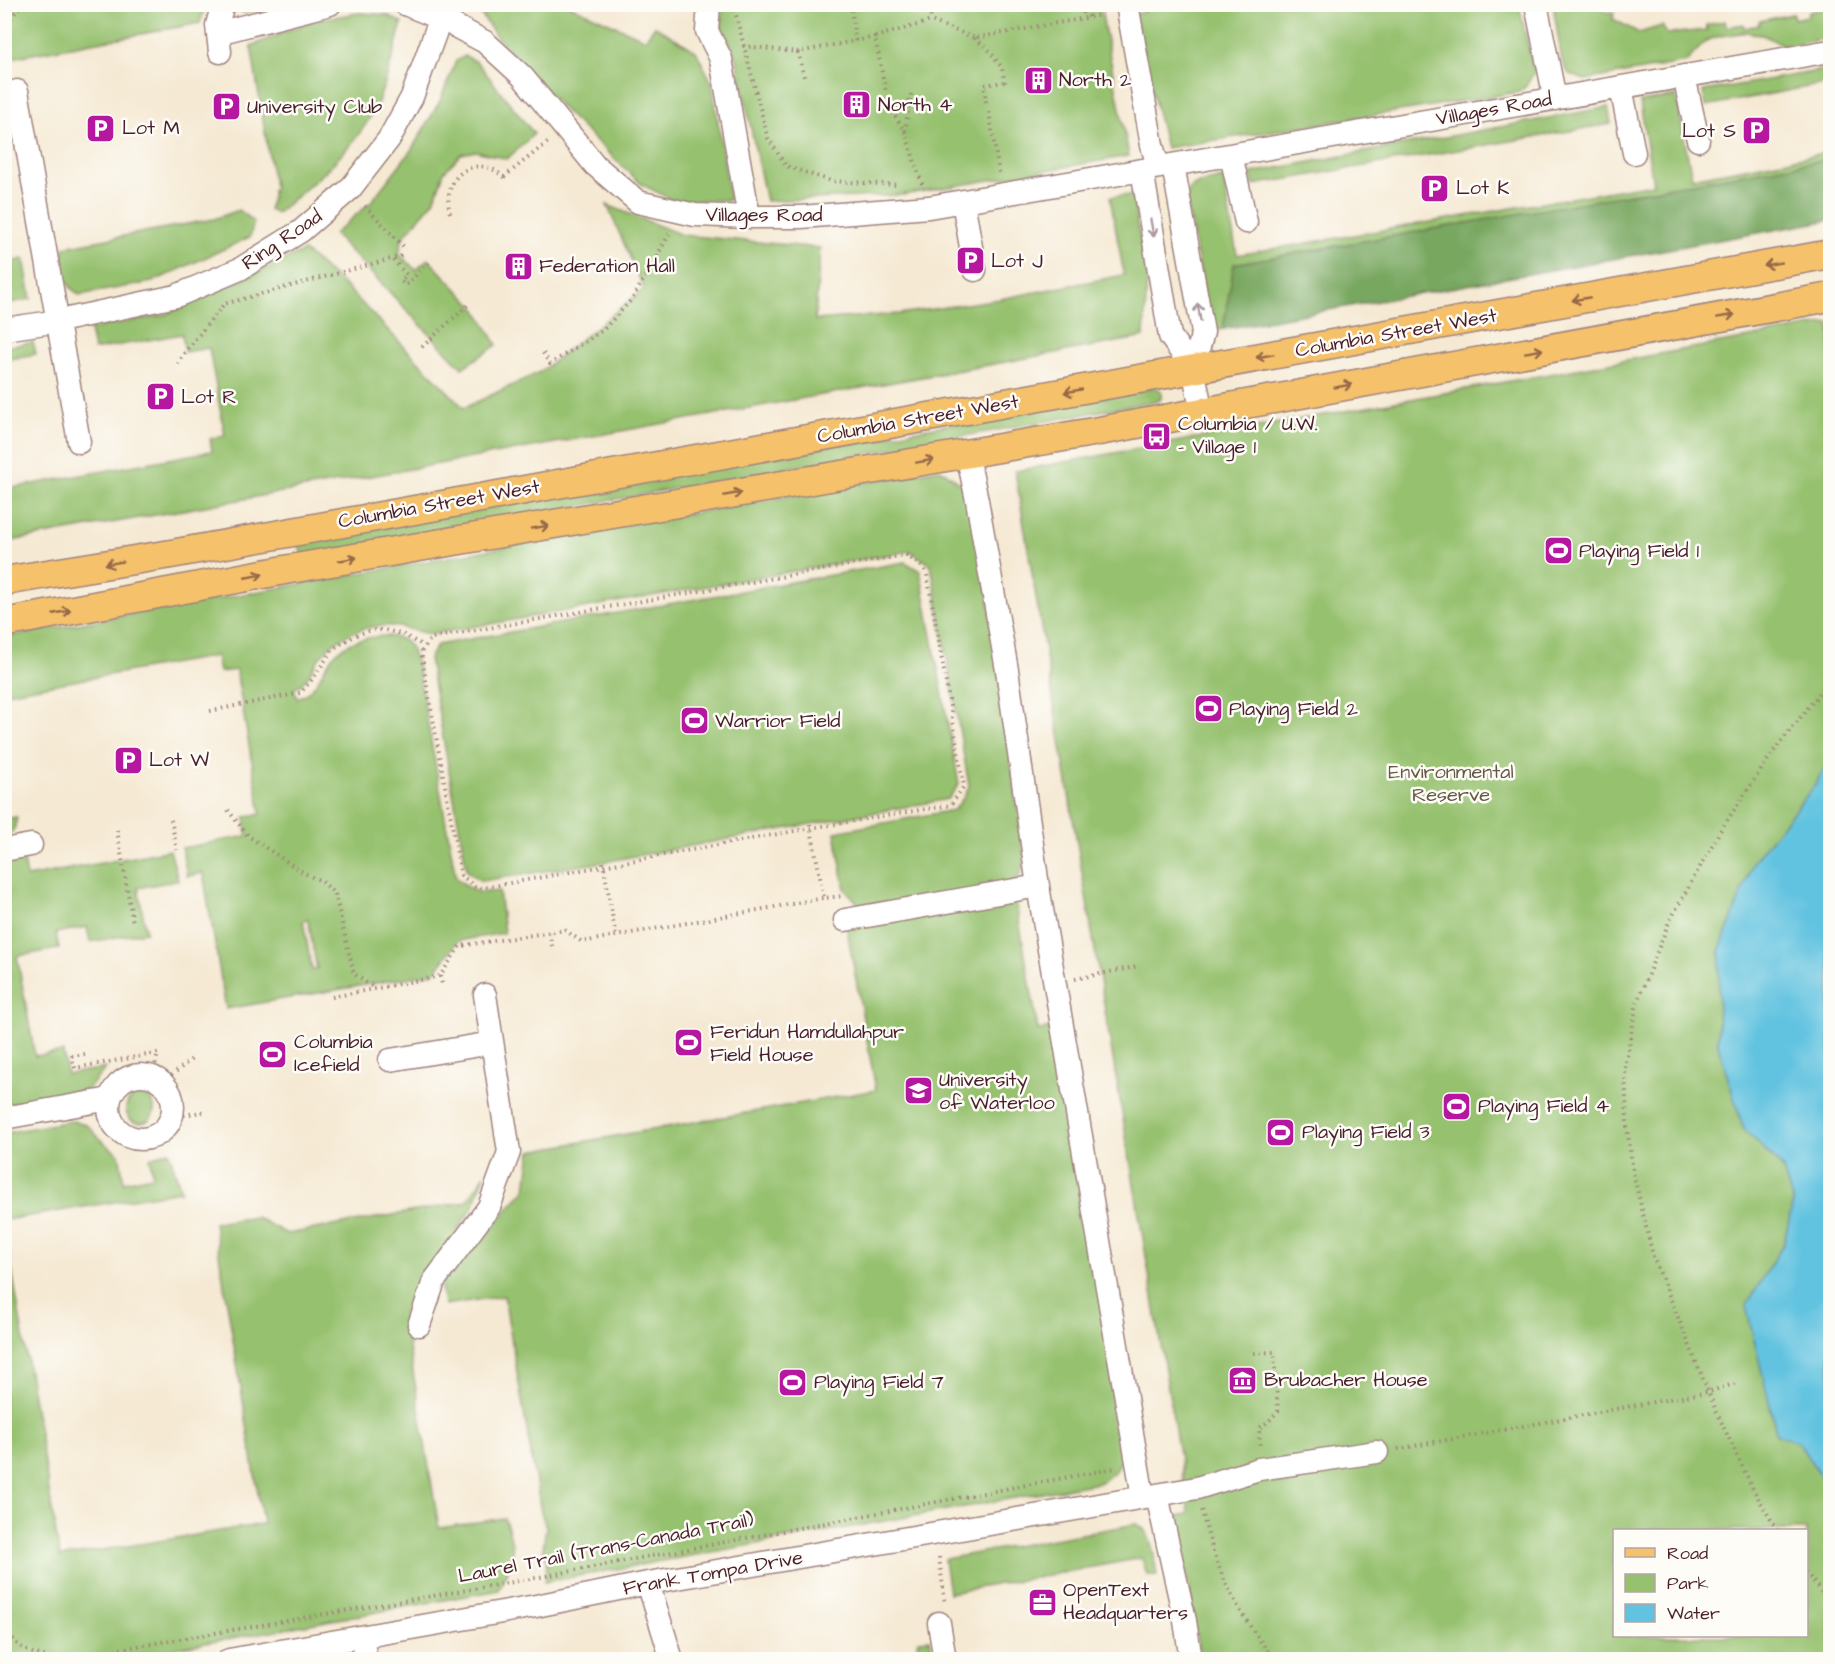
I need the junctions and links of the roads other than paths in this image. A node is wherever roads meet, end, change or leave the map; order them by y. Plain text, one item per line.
1 (223, 4) edge
2 (330, 4) edge
3 (405, 4) edge
4 (708, 4) edge
5 (1536, 4) edge
6 (1128, 7) edge
7 (444, 12) edge
8 (1830, 51) edge
9 (1684, 76) junction
10 (1621, 87) junction
11 (17, 92) dead end
12 (1555, 99) junction
13 (1698, 140) dead end
14 (1634, 153) dead end
15 (1231, 155) junction
16 (1158, 167) junction
17 (963, 201) junction
18 (749, 217) junction
19 (1246, 222) dead end
20 (1830, 254) edge
21 (975, 270) dead end
22 (1830, 297) edge
23 (59, 321) junction
24 (4, 329) edge
25 (1193, 369) junction
26 (1202, 412) junction
27 (79, 442) dead end
28 (967, 454) junction
29 (284, 532) junction
30 (290, 569) junction
31 (4, 580) edge
32 (4, 623) edge
33 (31, 845) dead end
34 (4, 850) edge
35 (1038, 886) junction
36 (854, 919) road end
37 (485, 995) dead end
38 (492, 1043) junction
39 (390, 1060) dead end
40 (110, 1099) junction
41 (4, 1118) edge
42 (419, 1325) dead end
43 (1377, 1452) road end
44 (1150, 1496) junction
45 (648, 1583) junction
46 (943, 1617) road end
47 (362, 1637) junction
48 (229, 1659) edge
49 (366, 1659) edge
50 (672, 1659) edge
51 (945, 1659) edge
52 (1191, 1659) edge

1 - 2 street
3 - 7 street, Villages Road
4 - 18 street
5 - 12 street
6 - 16 street
7 - 18 street, Villages Road
7 - 23 street, Ring Road
8 - 9 street, Villages Road
9 - 10 street, Villages Road
9 - 13 street
10 - 12 street, Villages Road
10 - 14 street
11 - 23 street
12 - 15 street, Villages Road
15 - 16 street, Villages Road
15 - 19 street
16 - 17 street, Villages Road
25 -> 16 street
16 -> 25 street
17 - 18 street, Villages Road
17 - 21 street
20 -> 25 main road, Columbia Street West
26 -> 22 main road, Columbia Street West
23 - 24 street, Ring Road
23 - 27 street
25 - 26 street
25 -> 29 main road, Columbia Street West
26 - 28 main road, Columbia Street West
30 -> 28 main road, Columbia Street West
28 - 35 street
29 - 30 street
29 -> 31 main road, Columbia Street West
32 -> 30 main road, Columbia Street West
33 - 34 street
35 - 36 street
35 - 44 street
37 - 38 street
38 - 39 street
38 - 42 street
40 - 40 street
40 - 41 street
43 - 44 street, Frank Tompa Drive
44 - 45 street, Frank Tompa Drive
44 - 52 street
45 - 47 street, Frank Tompa Drive
45 - 50 street
46 - 51 street
47 - 48 street, Frank Tompa Drive
47 - 49 street

